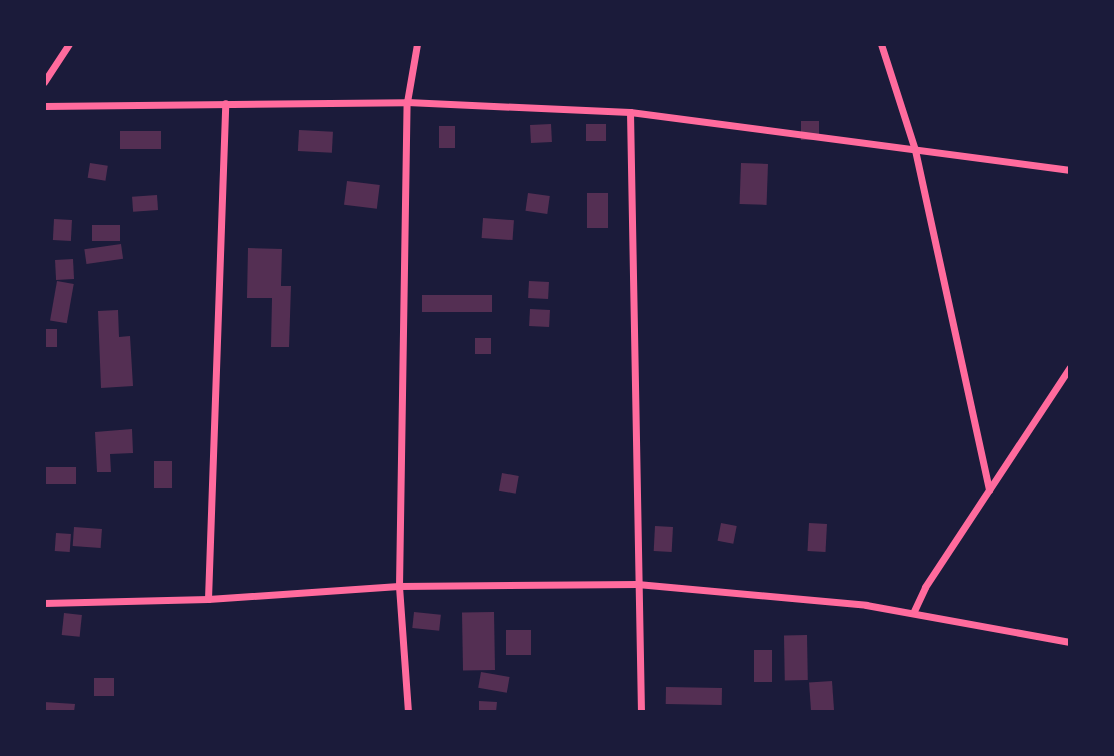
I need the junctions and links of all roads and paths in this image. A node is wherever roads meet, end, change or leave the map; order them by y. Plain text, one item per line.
1 (69, 44) edge
2 (417, 44) edge
3 (881, 44) edge
4 (44, 82) edge
5 (407, 102) junction
6 (225, 103) junction
7 (44, 106) edge
8 (630, 112) junction
9 (915, 150) junction
10 (1070, 170) edge
11 (1070, 367) edge
12 (989, 490) junction
13 (637, 584) junction
14 (399, 586) junction
15 (208, 599) junction
16 (44, 603) edge
17 (914, 611) junction
18 (1070, 642) edge
19 (408, 712) edge
20 (640, 712) edge

1 - 4 street
2 - 5 street
3 - 9 street
5 - 6 street
5 - 8 street
5 - 14 street
6 - 7 street
6 - 15 street
8 - 9 street
8 - 13 street
9 - 10 street
9 - 12 street
11 - 12 street
12 - 17 street
13 - 14 street
13 - 17 street
13 - 20 street
14 - 15 street
14 - 19 street
15 - 16 street
17 - 18 street

